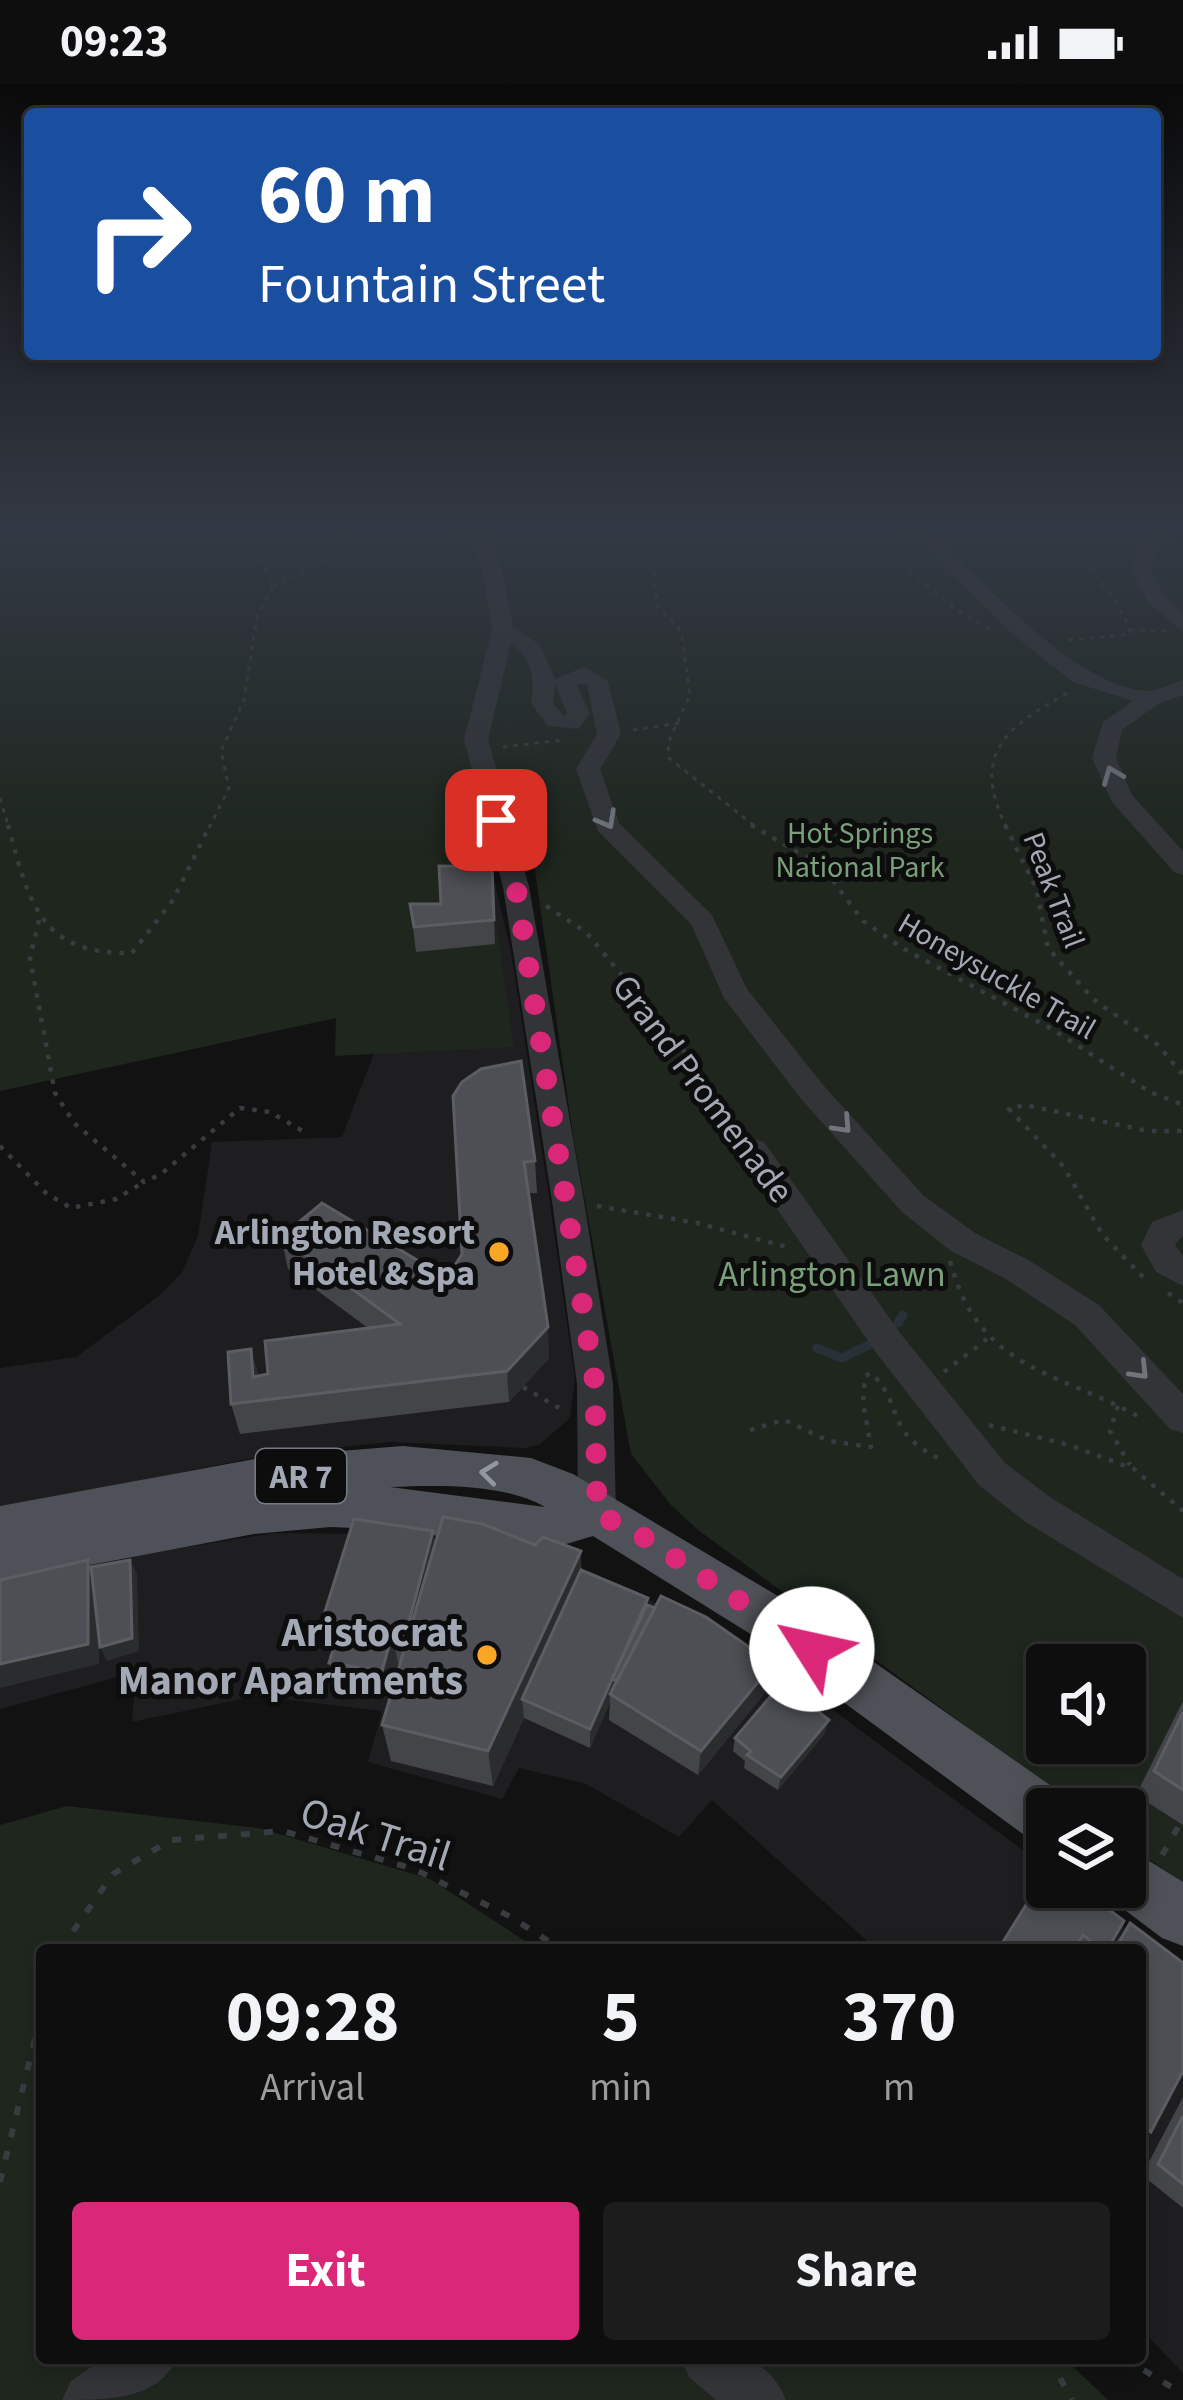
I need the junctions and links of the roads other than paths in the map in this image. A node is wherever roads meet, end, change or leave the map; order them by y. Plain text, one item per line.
1 (502, 632) edge
2 (508, 632) edge
3 (1029, 632) edge
4 (1183, 687) edge
5 (1150, 699) junction
6 (1183, 867) edge
7 (753, 1150) road end
8 (1183, 1222) edge
9 (1167, 1283) edge
10 (1183, 1418) edge
11 (597, 1514) junction
12 (0, 1528) edge
13 (0, 1560) edge
14 (1183, 1600) edge
15 (1026, 1802) edge
16 (1146, 1868) edge
17 (1183, 1917) edge
18 (143, 2364) edge
19 (714, 2364) edge
20 (90, 2400) edge
21 (758, 2400) edge

1 - 11 street
2 -> 10 street
3 - 5 street
4 - 5 street
6 -> 5 street
7 - 14 street, Grand Promenade
8 - 9 street
11 -> 12 main road, AR 7
11 - 13 main road
11 - 15 main road, AR 7
16 - 17 main road
18 - 20 street
19 - 21 street

